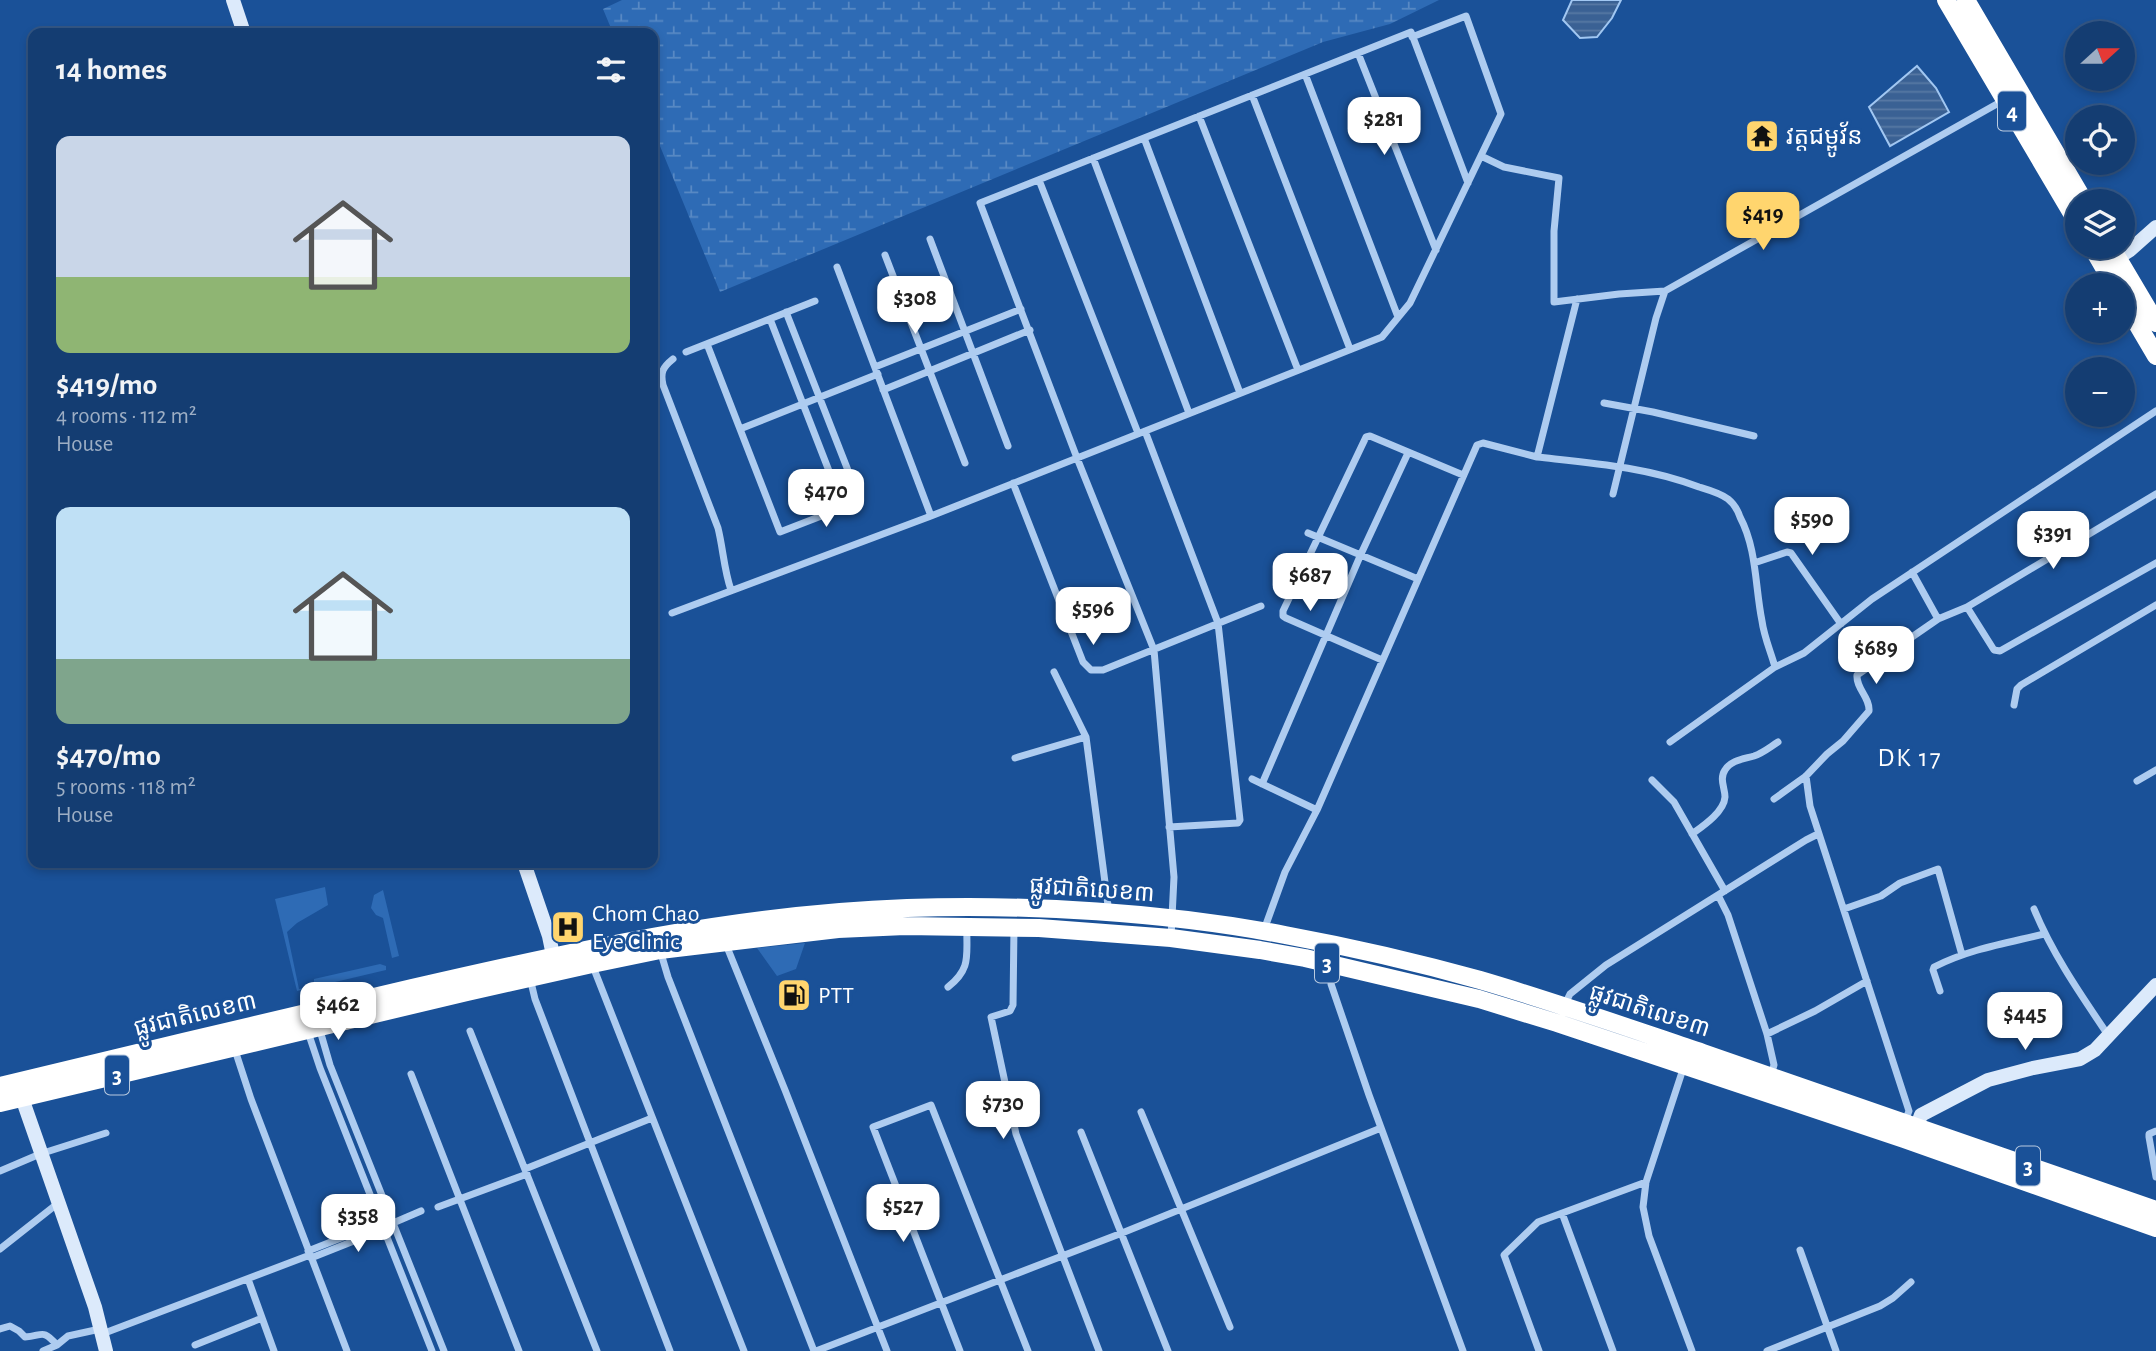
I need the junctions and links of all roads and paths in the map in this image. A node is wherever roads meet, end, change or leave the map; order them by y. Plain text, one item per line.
1 (233, 0) edge
2 (1946, 0) edge
3 (1966, 0) edge
4 (242, 28) edge
5 (1412, 37) junction
6 (1358, 53) junction
7 (1306, 74) junction
8 (1252, 95) junction
9 (2012, 95) junction
10 (1199, 116) junction
11 (1144, 138) junction
12 (1481, 156) junction
13 (1093, 159) junction
14 (1039, 180) junction
15 (1468, 183) junction
16 (2076, 189) edge
17 (2065, 199) edge
18 (2156, 227) edge
19 (930, 239) dead end
20 (2135, 246) edge
21 (1436, 250) junction
22 (885, 255) dead end
23 (2112, 259) edge
24 (837, 267) dead end
25 (1665, 291) junction
26 (1577, 299) junction
27 (815, 301) dead end
28 (1021, 309) junction
29 (786, 312) junction
30 (1398, 317) junction
31 (770, 319) junction
32 (2135, 320) edge
33 (2156, 323) edge
34 (1030, 330) junction
35 (965, 331) junction
36 (707, 344) junction
37 (921, 349) junction
38 (1350, 349) junction
39 (686, 352) dead end
40 (973, 353) junction
41 (2156, 356) edge
42 (673, 359) dead end
43 (1298, 370) junction
44 (876, 371) junction
45 (930, 371) junction
46 (884, 390) junction
47 (1240, 393) junction
48 (820, 397) junction
49 (1604, 403) dead end
50 (803, 404) junction
51 (1633, 408) junction
52 (2156, 411) edge
53 (1189, 414) junction
54 (740, 429) junction
55 (1142, 432) junction
56 (1754, 436) dead end
57 (1008, 446) dead end
58 (1408, 453) junction
59 (1537, 457) junction
60 (1077, 458) junction
61 (965, 463) dead end
62 (1620, 465) junction
63 (1463, 475) junction
64 (1013, 483) junction
65 (1613, 494) dead end
66 (2156, 494) edge
67 (843, 507) junction
68 (931, 516) junction
69 (1308, 533) dead end
70 (1320, 536) junction
71 (1360, 554) junction
72 (1754, 563) junction
73 (2156, 564) edge
74 (1912, 572) junction
75 (1418, 579) junction
76 (731, 590) junction
77 (2156, 605) edge
78 (1261, 606) dead end
79 (1967, 607) junction
80 (672, 613) dead end
81 (1938, 619) junction
82 (1218, 623) junction
83 (1841, 624) junction
84 (1327, 636) junction
85 (1154, 650) junction
86 (1382, 660) junction
87 (1775, 667) junction
88 (1054, 672) dead end
89 (2014, 705) dead end
90 (1086, 737) junction
91 (1670, 742) dead end
92 (1778, 742) dead end
93 (1015, 758) dead end
94 (2156, 770) edge
95 (1806, 776) junction
96 (1252, 779) dead end
97 (1652, 780) dead end
98 (2137, 781) dead end
99 (1262, 784) junction
100 (1774, 799) dead end
101 (1317, 810) junction
102 (1169, 827) junction
103 (1692, 834) junction
104 (1818, 834) junction
105 (526, 868) edge
106 (1721, 893) junction
107 (1843, 909) junction
108 (2034, 909) dead end
109 (1110, 914) junction
110 (1172, 919) junction
111 (967, 926) junction
112 (1014, 926) junction
113 (1264, 931) junction
114 (2044, 934) junction
115 (1171, 938) junction
116 (725, 941) junction
117 (660, 950) junction
118 (1962, 955) junction
119 (555, 963) junction
120 (592, 964) junction
121 (1334, 964) junction
122 (529, 970) junction
123 (1867, 981) junction
124 (2156, 985) edge
125 (948, 986) dead end
126 (1940, 991) dead end
127 (1564, 1007) junction
128 (313, 1028) junction
129 (470, 1031) dead end
130 (1767, 1034) junction
131 (2109, 1037) junction
132 (232, 1039) junction
133 (1684, 1065) junction
134 (411, 1074) dead end
135 (1770, 1076) junction
136 (0, 1086) edge
137 (22, 1098) junction
138 (0, 1103) edge
139 (1141, 1112) dead end
140 (652, 1118) junction
141 (1913, 1118) junction
142 (1381, 1128) junction
143 (2156, 1131) edge
144 (1081, 1132) dead end
145 (106, 1133) dead end
146 (589, 1143) junction
147 (40, 1154) junction
148 (0, 1171) edge
149 (526, 1171) junction
150 (2156, 1177) edge
151 (1646, 1182) junction
152 (459, 1199) junction
153 (57, 1204) junction
154 (438, 1207) dead end
155 (1182, 1210) junction
156 (2156, 1210) edge
157 (421, 1211) dead end
158 (1562, 1213) junction
159 (393, 1222) junction
160 (382, 1226) junction
161 (2156, 1228) edge
162 (1122, 1233) junction
163 (0, 1249) edge
164 (1800, 1250) dead end
165 (310, 1254) junction
166 (1062, 1257) junction
167 (248, 1279) junction
168 (1000, 1280) junction
169 (1911, 1282) dead end
170 (942, 1304) junction
171 (262, 1318) junction
172 (878, 1327) junction
173 (1230, 1327) dead end
174 (1828, 1327) junction
175 (0, 1329) edge
176 (101, 1331) junction
177 (57, 1345) junction
178 (195, 1345) dead end
179 (43, 1351) edge
180 (106, 1351) edge
181 (274, 1351) edge
182 (347, 1351) edge
183 (432, 1351) edge
184 (444, 1351) edge
185 (519, 1351) edge
186 (597, 1351) edge
187 (670, 1351) edge
188 (744, 1351) edge
189 (815, 1351) edge
190 (887, 1351) edge
191 (960, 1351) edge
192 (1028, 1351) edge
193 (1099, 1351) edge
194 (1168, 1351) edge
195 (1463, 1351) edge
196 (1539, 1351) edge
197 (1613, 1351) edge
198 (1692, 1351) edge
199 (1767, 1351) edge
200 (1836, 1351) edge

1 - 4 street
2 - 9 highway, 4
3 - 9 highway, 4
5 - 6 street
5 - 12 street
5 - 15 street
6 - 7 street
6 - 21 street
7 - 8 street
7 - 30 street
8 - 10 street
8 - 38 street
9 - 16 highway, 4
9 - 17 highway, 4
9 - 25 street
10 - 11 street
10 - 43 street
11 - 13 street
11 - 47 street
12 - 15 street
12 - 26 street
13 - 14 street
13 - 53 street
14 - 28 street
14 - 55 street
15 - 21 street
18 - 20 street
19 - 35 street
21 - 30 street
22 - 37 street
23 - 33 highway
24 - 44 street
25 - 26 street
25 - 51 street
26 - 59 street
27 - 29 street
28 - 34 street
28 - 35 street
29 - 31 street
29 - 48 street
30 - 38 street
31 - 36 street
31 - 50 street
32 - 41 highway
34 - 40 street
34 - 60 street
35 - 37 street
35 - 40 street
36 - 39 street
36 - 54 street
37 - 44 street
37 - 45 street
38 - 43 street
40 - 45 street
40 - 57 street
42 - 76 street
43 - 47 street
44 - 46 street
44 - 48 street
45 - 46 street
45 - 61 street
46 - 68 street
47 - 53 street
48 - 50 street
48 - 67 street
49 - 51 street
50 - 54 street
50 - 67 street
51 - 56 street
51 - 62 street
52 - 74 street
53 - 55 street
54 - 67 street
55 - 60 street
55 - 82 street
58 - 63 street
58 - 70 street
58 - 71 street
59 - 62 street
59 - 63 street
60 - 64 street
60 - 85 street
62 - 65 street
62 - 72 street
63 - 75 street
64 - 68 street
64 - 85 street
66 - 79 street
68 - 76 street
69 - 70 street
70 - 71 street
70 - 84 street
71 - 75 street
71 - 84 street
72 - 83 street
72 - 87 street
73 - 79 street
74 - 81 street
74 - 83 street
75 - 86 street
76 - 80 street
77 - 89 street
78 - 82 street
79 - 81 street
81 - 95 street
82 - 85 street
82 - 102 street
83 - 87 street
84 - 86 street
84 - 99 street
85 - 102 street
86 - 101 street
87 - 91 street
88 - 90 street
90 - 93 street
90 - 109 street
92 - 103 street
94 - 98 street
95 - 100 street
95 - 104 street
96 - 99 street
97 - 103 street
99 - 101 street
101 - 113 street
102 - 110 street
103 - 106 street
104 - 106 street
104 - 107 street
105 - 119 street
106 - 127 street
106 - 130 street
107 - 118 street
107 - 123 street
108 - 114 street
109 - 110 highway, ផ្លូវជាតិលេខ៣ / 3
109 - 119 highway, ផ្លូវជាតិលេខ៣ / 3
110 - 113 highway, ផ្លូវជាតិលេខ៣ / 3
110 - 115 street
111 - 112 highway, ផ្លូវជាតិលេខ៣ / 3
111 - 116 highway, ផ្លូវជាតិលេខ៣ / 3
111 - 125 street
112 - 115 highway, ផ្លូវជាតិលេខ៣ / 3
112 - 166 street
113 - 127 highway, ផ្លូវជាតិលេខ៣ / 3
114 - 118 street
114 - 131 street
115 - 121 highway, ផ្លូវជាតិលេខ៣ / 3
116 - 117 highway, ផ្លូវជាតិលេខ៣ / 3
116 - 172 street
117 - 120 highway, ផ្លូវជាតិលេខ៣ / 3
117 - 189 street
118 - 126 street
119 - 120 highway, ផ្លូវជាតិលេខ៣ / 3
119 - 122 highway, ផ្លូវជាតិលេខ៣ / 3
120 - 140 street
121 - 133 highway, ផ្លូវជាតិលេខ៣ / 3
121 - 142 street
122 - 128 highway, ផ្លូវជាតិលេខ៣ / 3
122 - 132 highway, ផ្លូវជាតិលេខ៣ / 3
122 - 146 street
123 - 130 street
123 - 141 street
124 - 131 street
127 - 135 highway, ផ្លូវជាតិលេខ៣ / 3
128 - 132 highway, ផ្លូវជាតិលេខ៣ / 3
128 - 159 street
128 - 160 street
129 - 149 street
130 - 135 street
131 - 141 street
132 - 136 highway, ផ្លូវជាតិលេខ៣ / 3
132 - 137 highway, ផ្លូវជាតិលេខ៣ / 3
132 - 165 street
133 - 151 street
133 - 161 highway, ផ្លូវជាតិលេខ៣ / 3
134 - 152 street
135 - 141 highway, ផ្លូវជាតិលេខ៣ / 3
137 - 138 highway, ផ្លូវជាតិលេខ៣ / 3
137 - 147 street
139 - 155 street
140 - 146 street
140 - 188 street
141 - 156 highway, ផ្លូវជាតិលេខ៣ / 3
142 - 155 street
142 - 195 street
143 - 150 street
144 - 162 street
145 - 147 street
146 - 149 street
146 - 187 street
147 - 148 street
147 - 153 street
149 - 152 street
149 - 186 street
151 - 158 street
151 - 198 street
152 - 154 street
152 - 185 street
153 - 163 street
153 - 176 street
155 - 162 street
155 - 173 street
157 - 159 street
158 - 196 street
158 - 197 street
159 - 160 street
159 - 184 street
160 - 165 street
160 - 183 street
162 - 166 street
162 - 194 street
164 - 174 street
165 - 167 street
165 - 182 street
166 - 168 street
166 - 193 street
167 - 171 street
167 - 176 street
168 - 170 street
168 - 170 street
168 - 192 street
169 - 174 street
170 - 172 street
170 - 191 street
171 - 178 street
171 - 181 street
172 - 189 street
172 - 190 street
174 - 199 street
174 - 200 street
175 - 177 street
176 - 177 street
176 - 180 street
177 - 179 street

